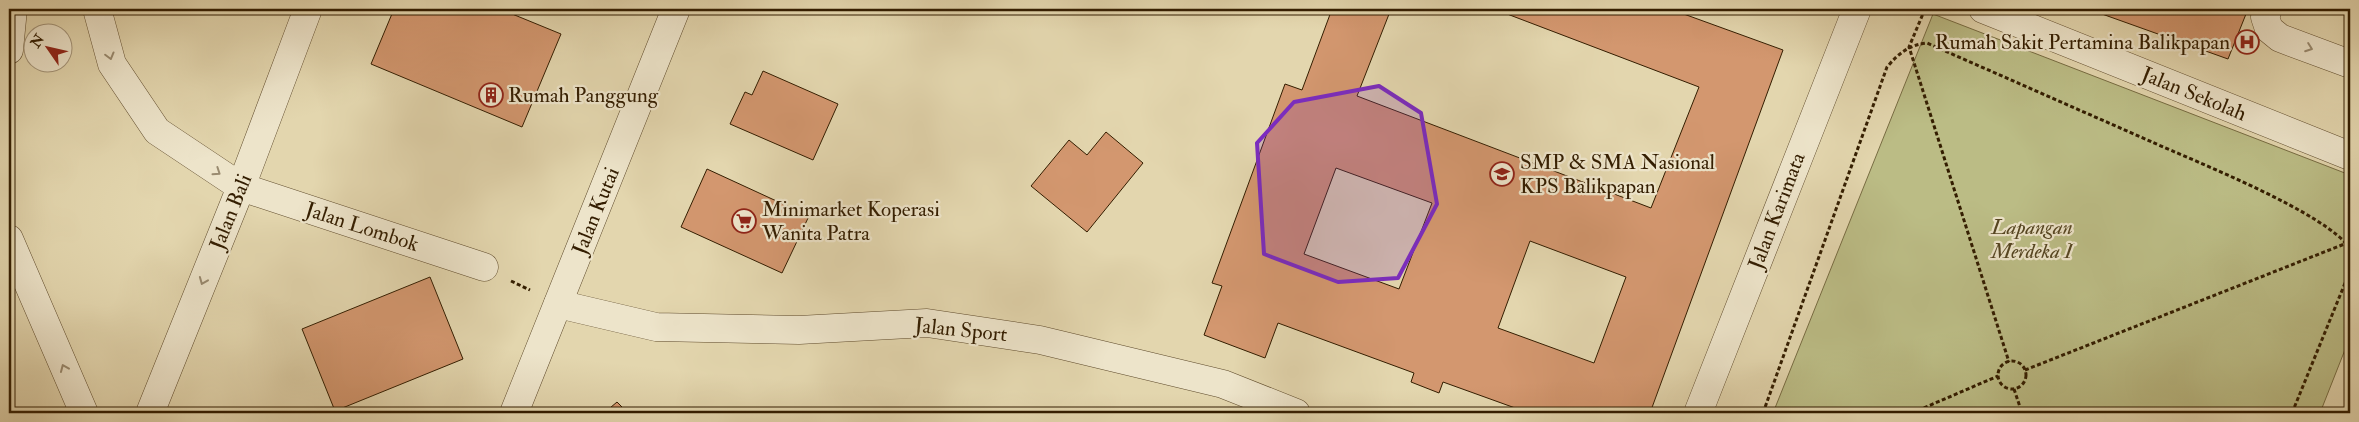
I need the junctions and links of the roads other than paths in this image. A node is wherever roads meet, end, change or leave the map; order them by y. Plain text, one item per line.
1 (13, 9) edge
2 (98, 9) edge
3 (308, 9) edge
4 (676, 9) edge
5 (1857, 9) edge
6 (1983, 9) edge
7 (2268, 9) edge
8 (2030, 18) edge
9 (9, 50) edge
10 (2350, 64) edge
11 (2350, 156) edge
12 (241, 187) junction
13 (9, 239) edge
14 (484, 267) road end
15 (558, 304) junction
16 (84, 413) edge
17 (150, 413) edge
18 (514, 413) edge
19 (1296, 413) edge
20 (1698, 413) edge

1 - 9 street
2 -> 12 street, Jalan Lombok
3 - 12 street, Jalan Bali
4 - 15 street, Jalan Kutai
5 - 20 street, Jalan Karimata
6 - 8 street, Jalan Sekolah
7 -> 10 street
8 - 11 street, Jalan Sekolah
12 - 14 street, Jalan Lombok
12 -> 17 street, Jalan Bali
16 -> 13 street
15 - 18 street, Jalan Kutai
15 - 19 street, Jalan Sport

